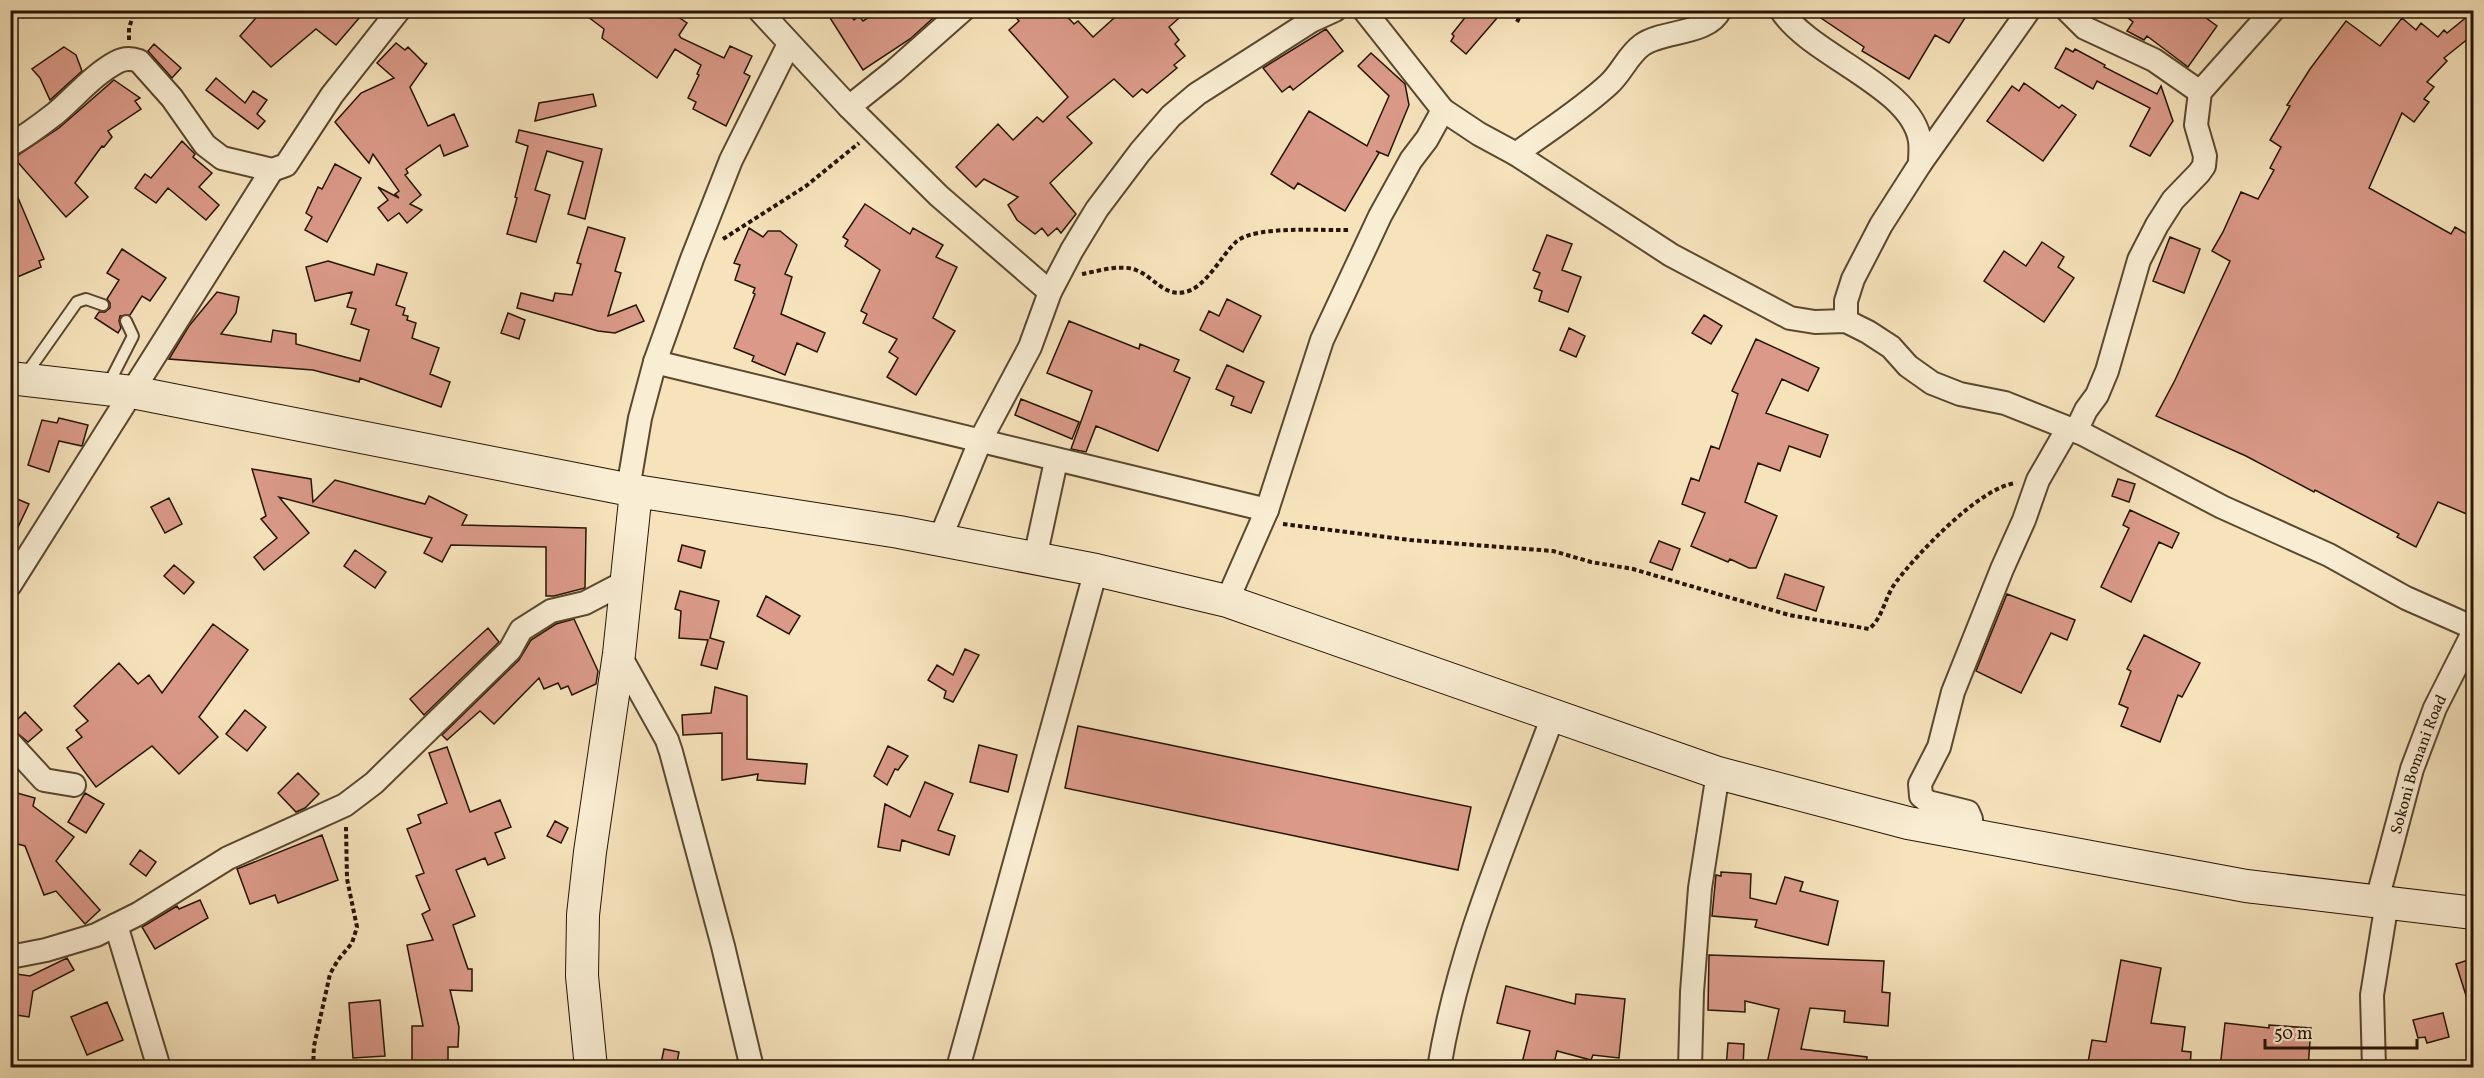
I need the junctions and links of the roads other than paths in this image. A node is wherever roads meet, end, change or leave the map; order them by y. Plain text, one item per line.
1 (399, 10) edge
2 (759, 10) edge
3 (963, 10) edge
4 (1335, 10) edge
5 (1364, 10) edge
6 (1720, 10) edge
7 (1781, 10) edge
8 (2029, 10) edge
9 (2067, 10) edge
10 (2273, 10) edge
11 (789, 44) junction
12 (2200, 92) junction
13 (849, 107) junction
14 (1443, 110) junction
15 (10, 145) edge
16 (1516, 154) junction
17 (1920, 164) junction
18 (272, 170) junction
19 (1054, 285) junction
20 (103, 305) dead end
21 (126, 321) dead end
22 (1846, 321) junction
23 (655, 362) junction
24 (16, 379) edge
25 (119, 390) junction
26 (2072, 429) junction
27 (981, 440) junction
28 (1056, 461) junction
29 (632, 490) junction
30 (1264, 516) junction
31 (940, 539) junction
32 (1035, 558) junction
33 (1096, 570) junction
34 (627, 581) junction
35 (10, 585) edge
36 (1227, 601) junction
37 (2474, 630) edge
38 (619, 654) junction
39 (1553, 716) junction
40 (10, 743) edge
41 (1718, 773) junction
42 (74, 785) dead end
43 (1970, 835) junction
44 (2382, 901) junction
45 (2474, 913) edge
46 (116, 925) junction
47 (10, 957) edge
48 (159, 1068) edge
49 (591, 1068) edge
50 (752, 1068) edge
51 (958, 1068) edge
52 (1440, 1068) edge
53 (1690, 1068) edge
54 (2374, 1068) edge

1 - 18 street
2 - 11 street
3 - 13 street
4 - 19 street
5 - 14 street
6 - 16 street
7 - 17 street
8 - 17 street
9 - 12 street
10 - 12 street
11 - 13 street
11 - 23 street
12 - 26 street
13 - 19 street
14 - 16 street
14 - 30 street
15 - 18 street
16 - 22 street
17 - 22 street
18 - 25 street
19 - 27 street
20 - 24 lane
21 - 25 lane
22 - 26 street
23 - 27 street
23 - 29 street
24 - 25 main road
25 - 29 main road
25 - 35 street
26 - 37 street
26 - 43 street
27 - 28 street
27 - 31 street
28 - 30 street
28 - 32 street
29 - 31 main road
29 - 34 main road
30 - 36 street
31 - 32 main road
32 - 33 main road
33 - 36 main road
33 - 51 street
34 - 38 main road
34 - 46 street
36 - 39 main road
37 - 44 street, Sokoni Bomani Road
38 - 49 main road
38 - 50 street
39 - 41 main road
39 - 52 street
40 - 42 street
41 - 43 main road
41 - 53 street
43 - 44 main road
44 - 45 main road
44 - 54 street, Sokoni Bomani Road
46 - 47 street
46 - 48 street

